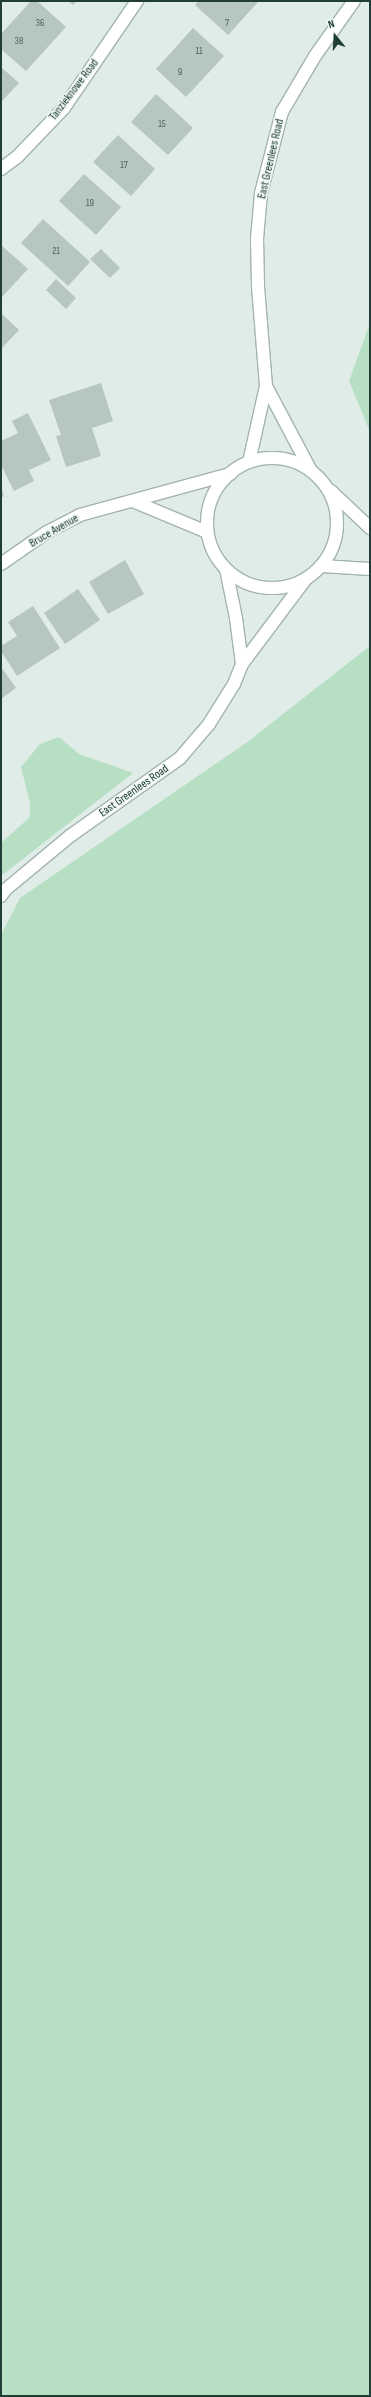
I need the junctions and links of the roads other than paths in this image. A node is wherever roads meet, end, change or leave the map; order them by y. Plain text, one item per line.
1 (137, 1) edge
2 (354, 1) edge
3 (1, 169) edge
4 (266, 386) junction
5 (249, 462) junction
6 (311, 471) junction
7 (230, 474) junction
8 (326, 486) junction
9 (135, 502) junction
10 (370, 528) edge
11 (207, 532) junction
12 (1, 564) edge
13 (322, 566) junction
14 (226, 569) junction
15 (370, 569) edge
16 (305, 580) junction
17 (242, 664) junction
18 (1, 896) edge

1 - 3 street, Tanzieknowe Road
2 - 4 street, East Greenlees Road
4 - 5 street, East Greenlees Road
4 - 6 street, East Greenlees Road
5 - 6 street
5 - 7 street
6 - 8 street
7 - 9 street, Bruce Avenue
7 - 11 street
8 - 10 street
8 - 13 street
9 - 11 street
9 - 12 street, Bruce Avenue
11 - 14 street
13 - 15 street
13 - 16 street
14 - 16 street
14 - 17 street
16 - 17 street
17 - 18 street, East Greenlees Road

